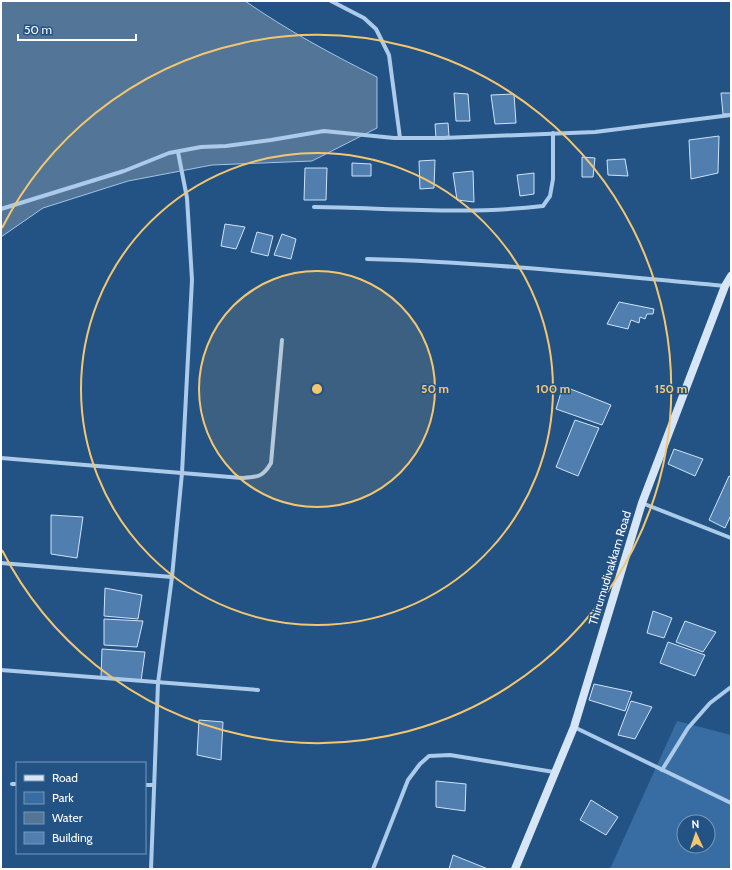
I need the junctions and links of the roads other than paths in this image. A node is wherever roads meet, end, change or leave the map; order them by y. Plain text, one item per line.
1 (331, 1) edge
2 (731, 115) edge
3 (554, 133) junction
4 (400, 138) junction
5 (178, 152) junction
6 (314, 207) dead end
7 (1, 208) edge
8 (367, 259) dead end
9 (731, 276) edge
10 (725, 286) junction
11 (282, 340) dead end
12 (1, 458) edge
13 (182, 473) junction
14 (642, 503) junction
15 (731, 538) edge
16 (1, 563) edge
17 (172, 577) junction
18 (1, 670) edge
19 (158, 683) junction
20 (731, 687) edge
21 (258, 690) dead end
22 (574, 727) junction
23 (662, 770) junction
24 (554, 772) junction
25 (146, 785) edge
26 (154, 785) junction
27 (731, 803) edge
28 (151, 869) edge
29 (373, 869) edge
30 (515, 869) edge

1 - 4 street
2 - 3 street
3 - 4 street
3 - 6 street
4 - 5 street
5 - 7 street
5 - 13 street
8 - 10 street
9 - 10 street, Thirumudivakkam Road
10 - 14 street, Thirumudivakkam Road
11 - 13 street
12 - 13 street
13 - 17 street
14 - 15 street
14 - 22 street, Thirumudivakkam Road
16 - 17 street
17 - 19 street
18 - 19 street
19 - 21 street
19 - 26 street
20 - 23 street
22 - 23 street
22 - 24 street, Thirumudivakkam Road
23 - 27 street
24 - 29 street
24 - 30 street, Thirumudivakkam Road
25 - 26 street
26 - 28 street

